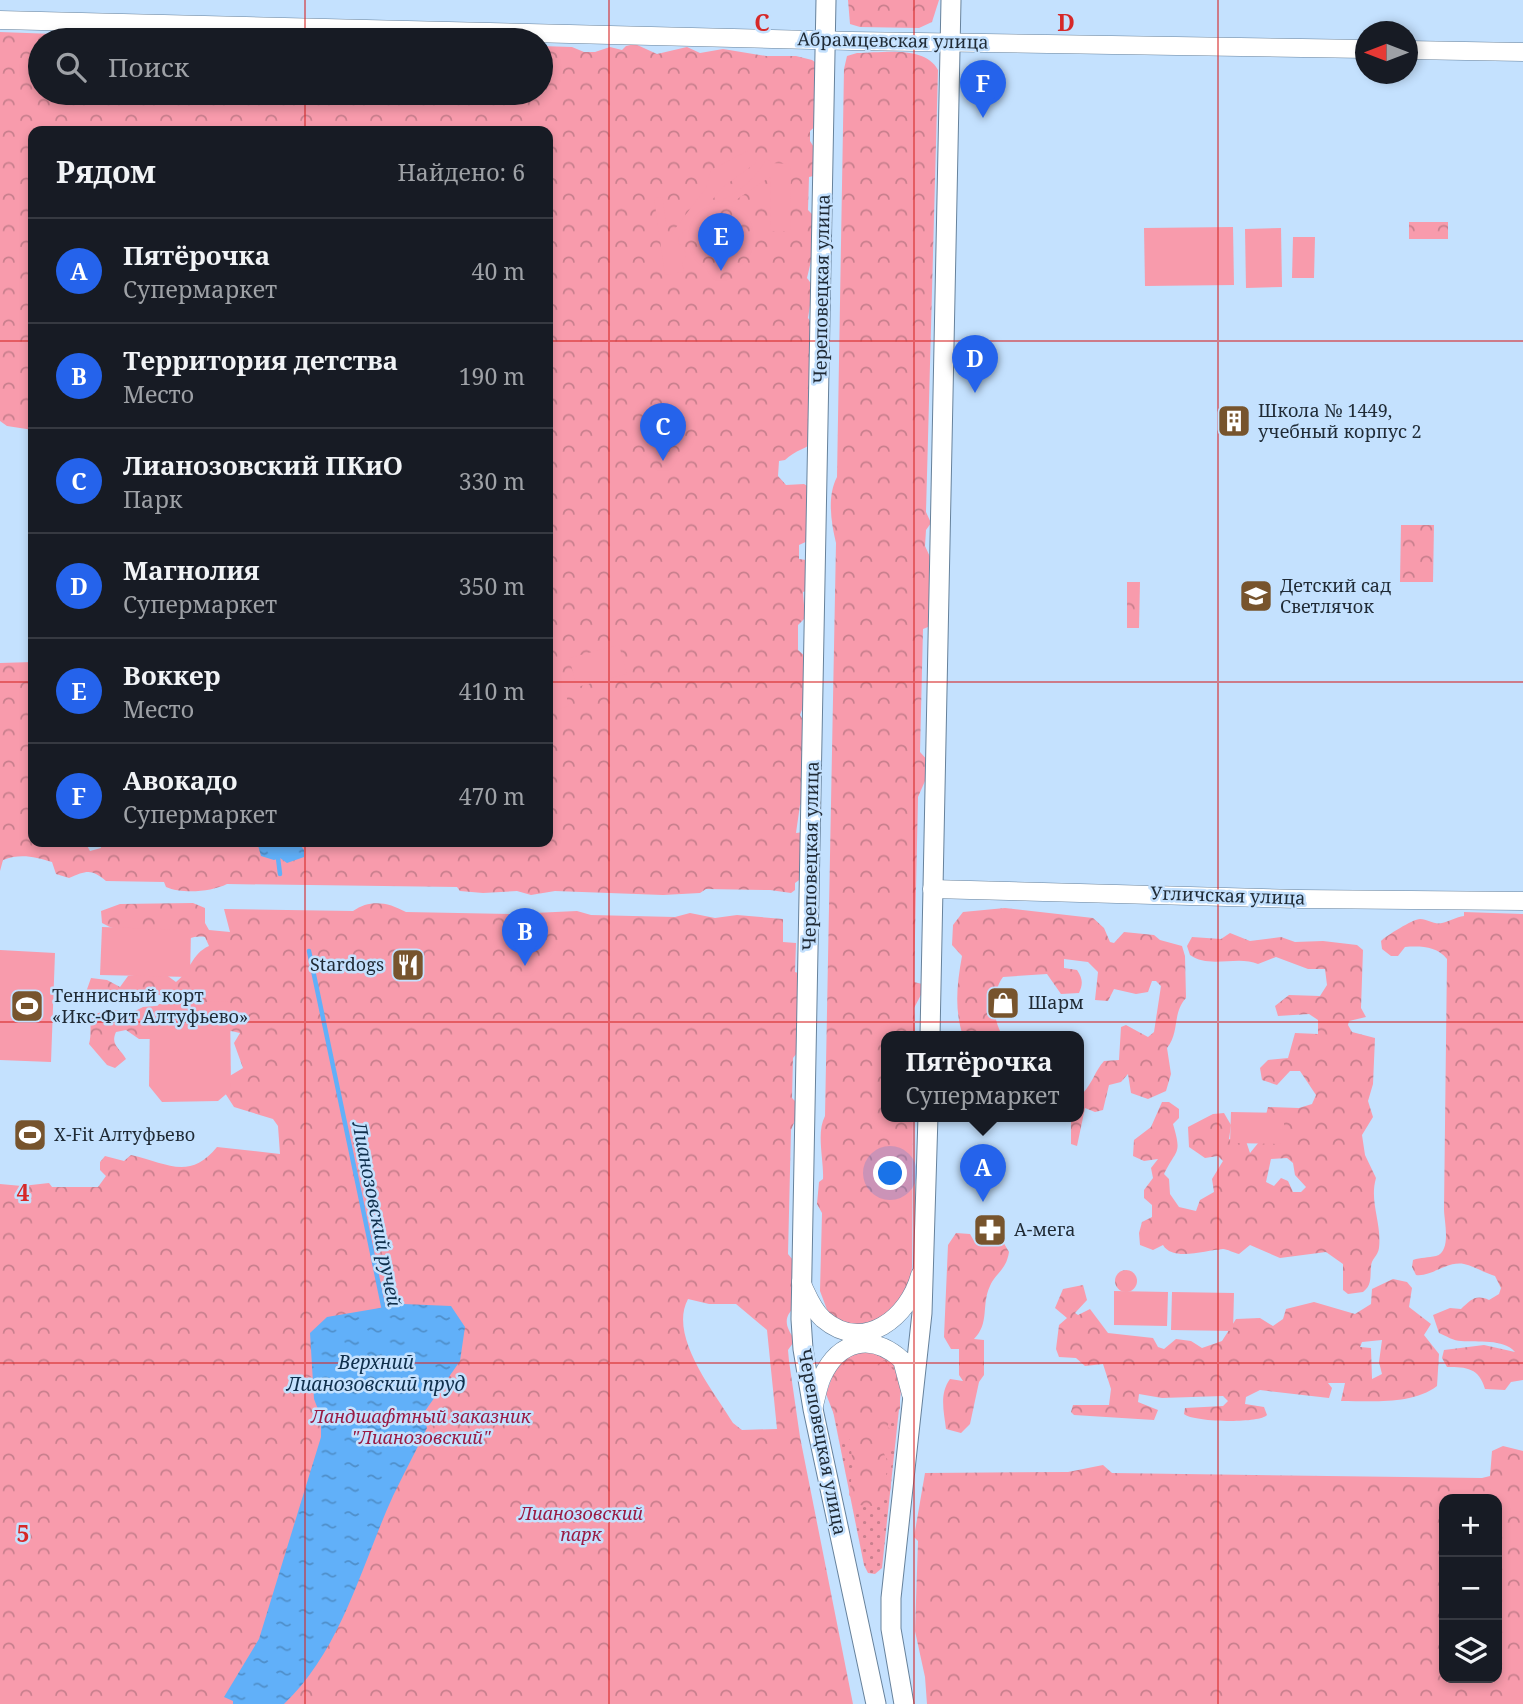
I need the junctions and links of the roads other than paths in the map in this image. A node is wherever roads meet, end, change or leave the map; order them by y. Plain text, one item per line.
1 (826, 0) edge
2 (951, 0) edge
3 (0, 20) edge
4 (348, 28) edge
5 (553, 33) edge
6 (826, 39) junction
7 (950, 43) junction
8 (1355, 49) edge
9 (1418, 50) edge
10 (1523, 52) edge
11 (932, 889) junction
12 (1523, 901) edge
13 (930, 1031) edge
14 (928, 1122) edge
15 (924, 1262) junction
16 (801, 1282) junction
17 (913, 1404) junction
18 (813, 1409) junction
19 (876, 1704) edge
20 (904, 1704) edge

1 - 6 main road, Череповецкая улица
2 - 7 main road
3 - 4 street, Абрамцевская улица
5 - 6 street, Абрамцевская улица
6 - 7 street, Абрамцевская улица
6 - 16 main road, Череповецкая улица
7 - 8 street, Абрамцевская улица
7 - 11 main road
9 - 10 street
11 - 12 street, Угличская улица
11 - 13 main road
14 - 15 main road
15 - 16 street
15 - 17 main road
16 - 18 main road, Череповецкая улица
17 - 18 street
17 - 20 main road
18 - 19 main road, Череповецкая улица

